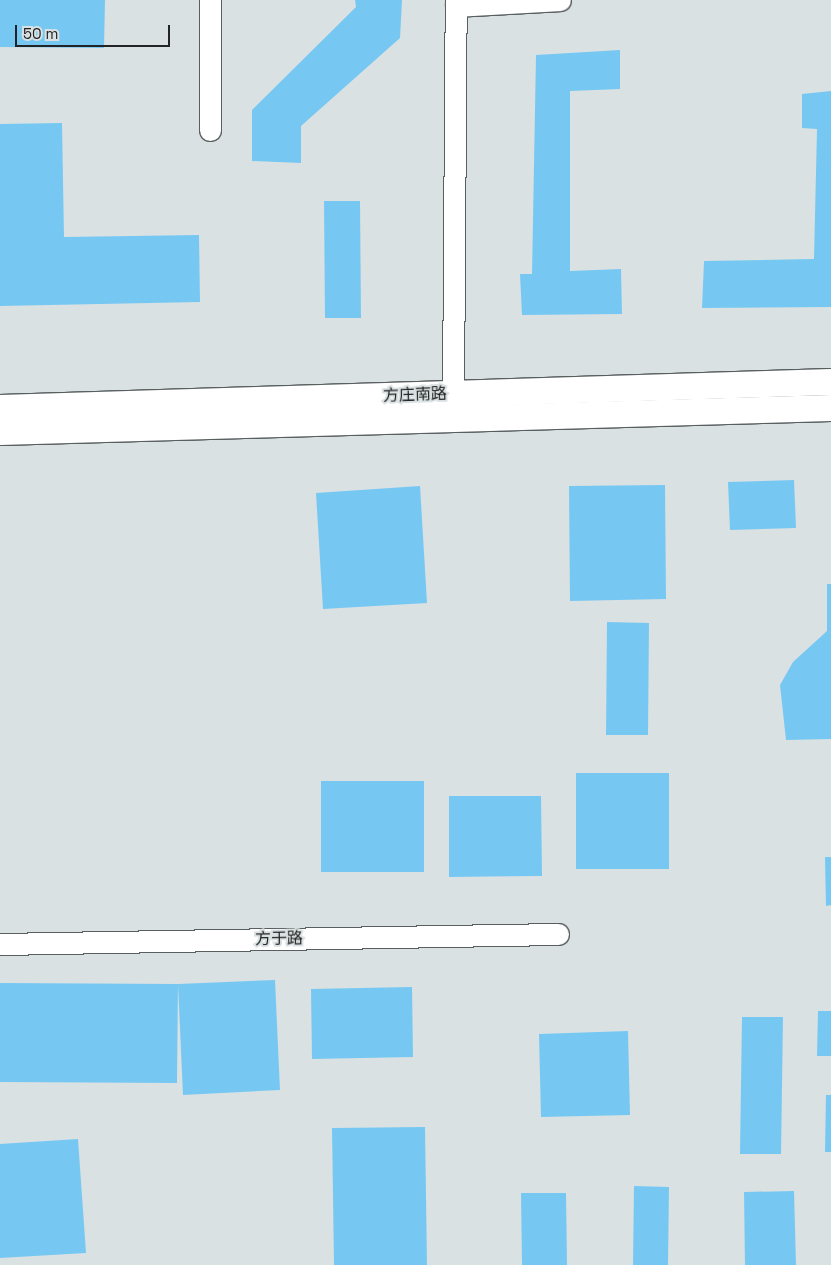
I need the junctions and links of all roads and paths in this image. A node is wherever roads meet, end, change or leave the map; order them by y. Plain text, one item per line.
1 (210, 0) edge
2 (560, 0) edge
3 (456, 3) edge
4 (210, 130) dead end
5 (831, 382) edge
6 (453, 394) junction
7 (0, 408) edge
8 (831, 408) edge
9 (0, 432) edge
10 (558, 934) dead end
11 (0, 944) edge

1 - 4 street
2 - 3 street
3 - 6 street
5 - 6 main road, 方庄南路
6 - 7 main road, 方庄南路
8 - 9 main road, 方庄南路
10 - 11 street, 方于路

